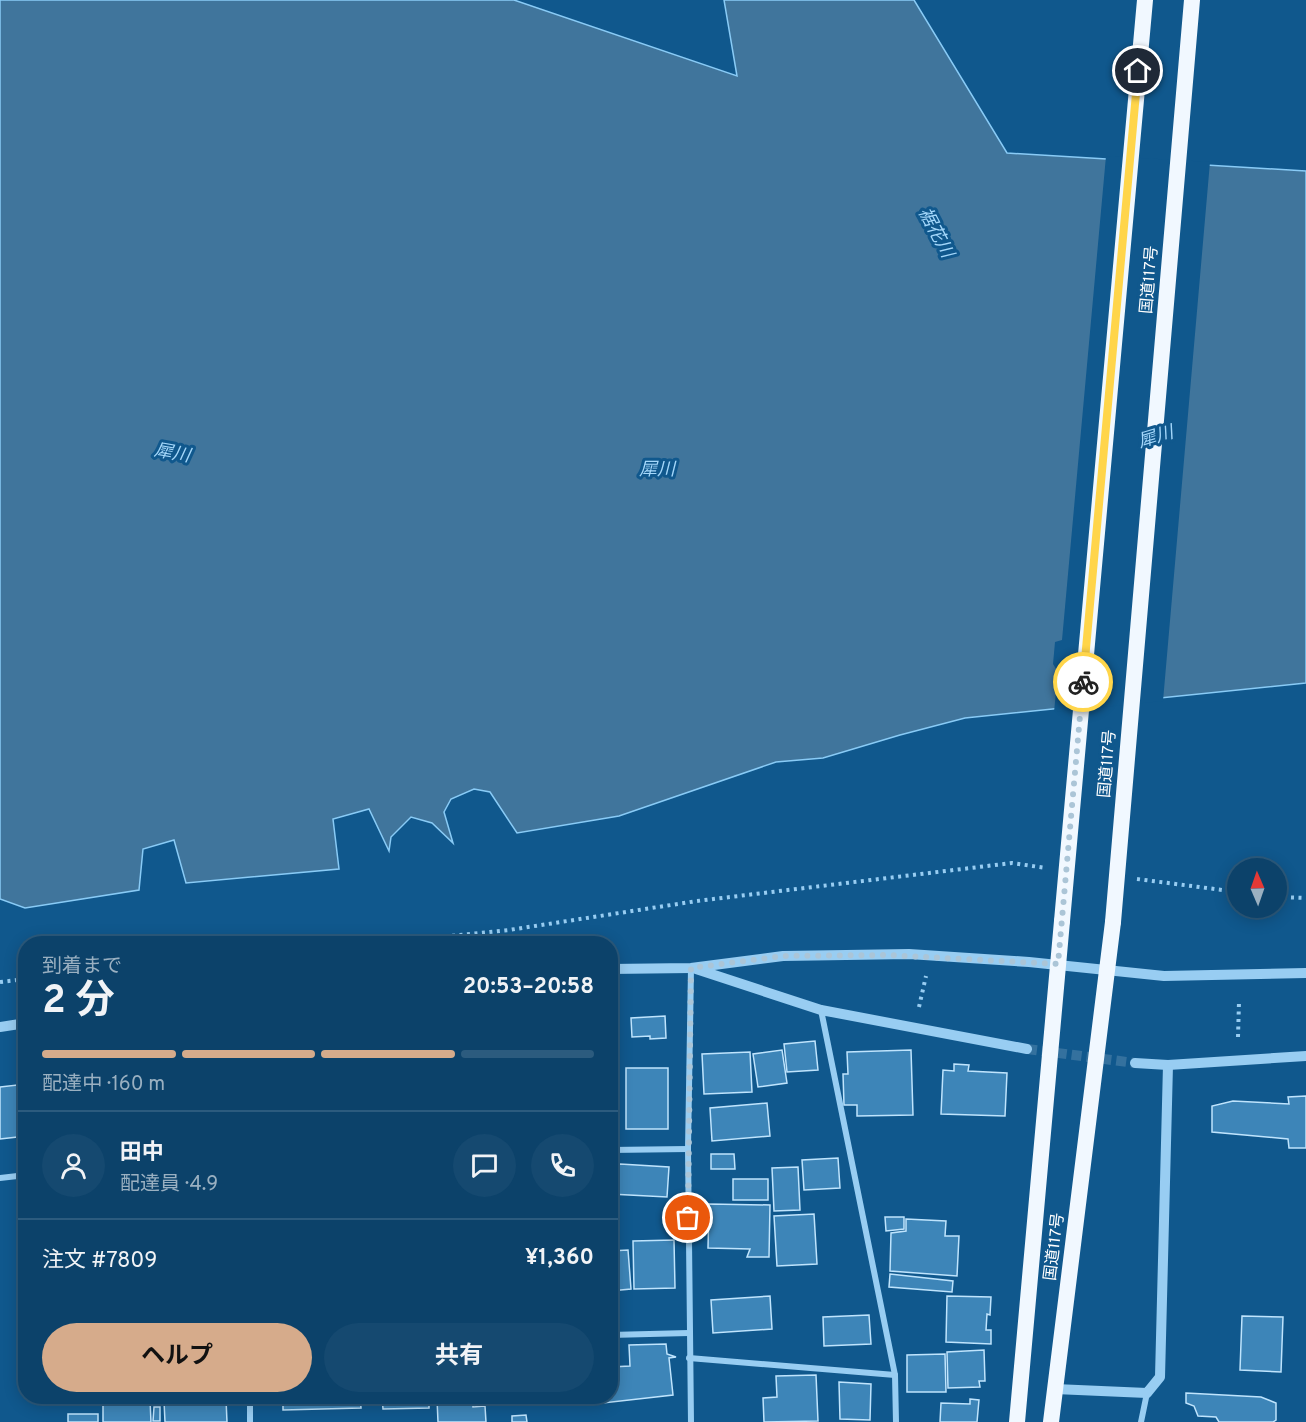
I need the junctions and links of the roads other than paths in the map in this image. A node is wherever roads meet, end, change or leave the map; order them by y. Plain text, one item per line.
1 (1145, 0) edge
2 (1192, 0) edge
3 (1058, 964) junction
4 (691, 968) junction
5 (618, 969) edge
6 (1108, 970) junction
7 (1306, 973) edge
8 (821, 1010) junction
9 (18, 1024) edge
10 (0, 1027) edge
11 (1027, 1049) tunnel mouth
12 (1306, 1056) edge
13 (1135, 1063) tunnel mouth
14 (1168, 1065) junction
15 (688, 1149) junction
16 (618, 1150) edge
17 (18, 1176) edge
18 (0, 1178) edge
19 (689, 1333) junction
20 (618, 1335) edge
21 (689, 1358) junction
22 (895, 1375) junction
23 (1055, 1389) junction
24 (1147, 1393) junction
25 (250, 1404) edge
26 (250, 1422) edge
27 (691, 1422) edge
28 (896, 1422) edge
29 (1017, 1422) edge
30 (1052, 1422) edge
31 (1141, 1422) edge

1 - 3 highway, 国道117号, bridge
2 - 6 highway, 国道117号, bridge
3 - 4 street
3 - 6 street
3 - 29 highway, 国道117号
4 - 5 street
4 - 8 street
4 - 15 street
6 - 7 street
6 - 23 highway, 国道117号
8 - 11 street
8 - 22 street
9 - 10 street
12 - 14 street
13 - 14 street
14 - 24 street
15 - 16 street
15 - 19 street
17 - 18 street
19 - 20 street
19 - 21 street
21 - 22 street
21 - 27 street
22 - 28 street
23 - 24 street
23 - 30 highway, 国道117号
24 - 31 street
25 - 26 street

